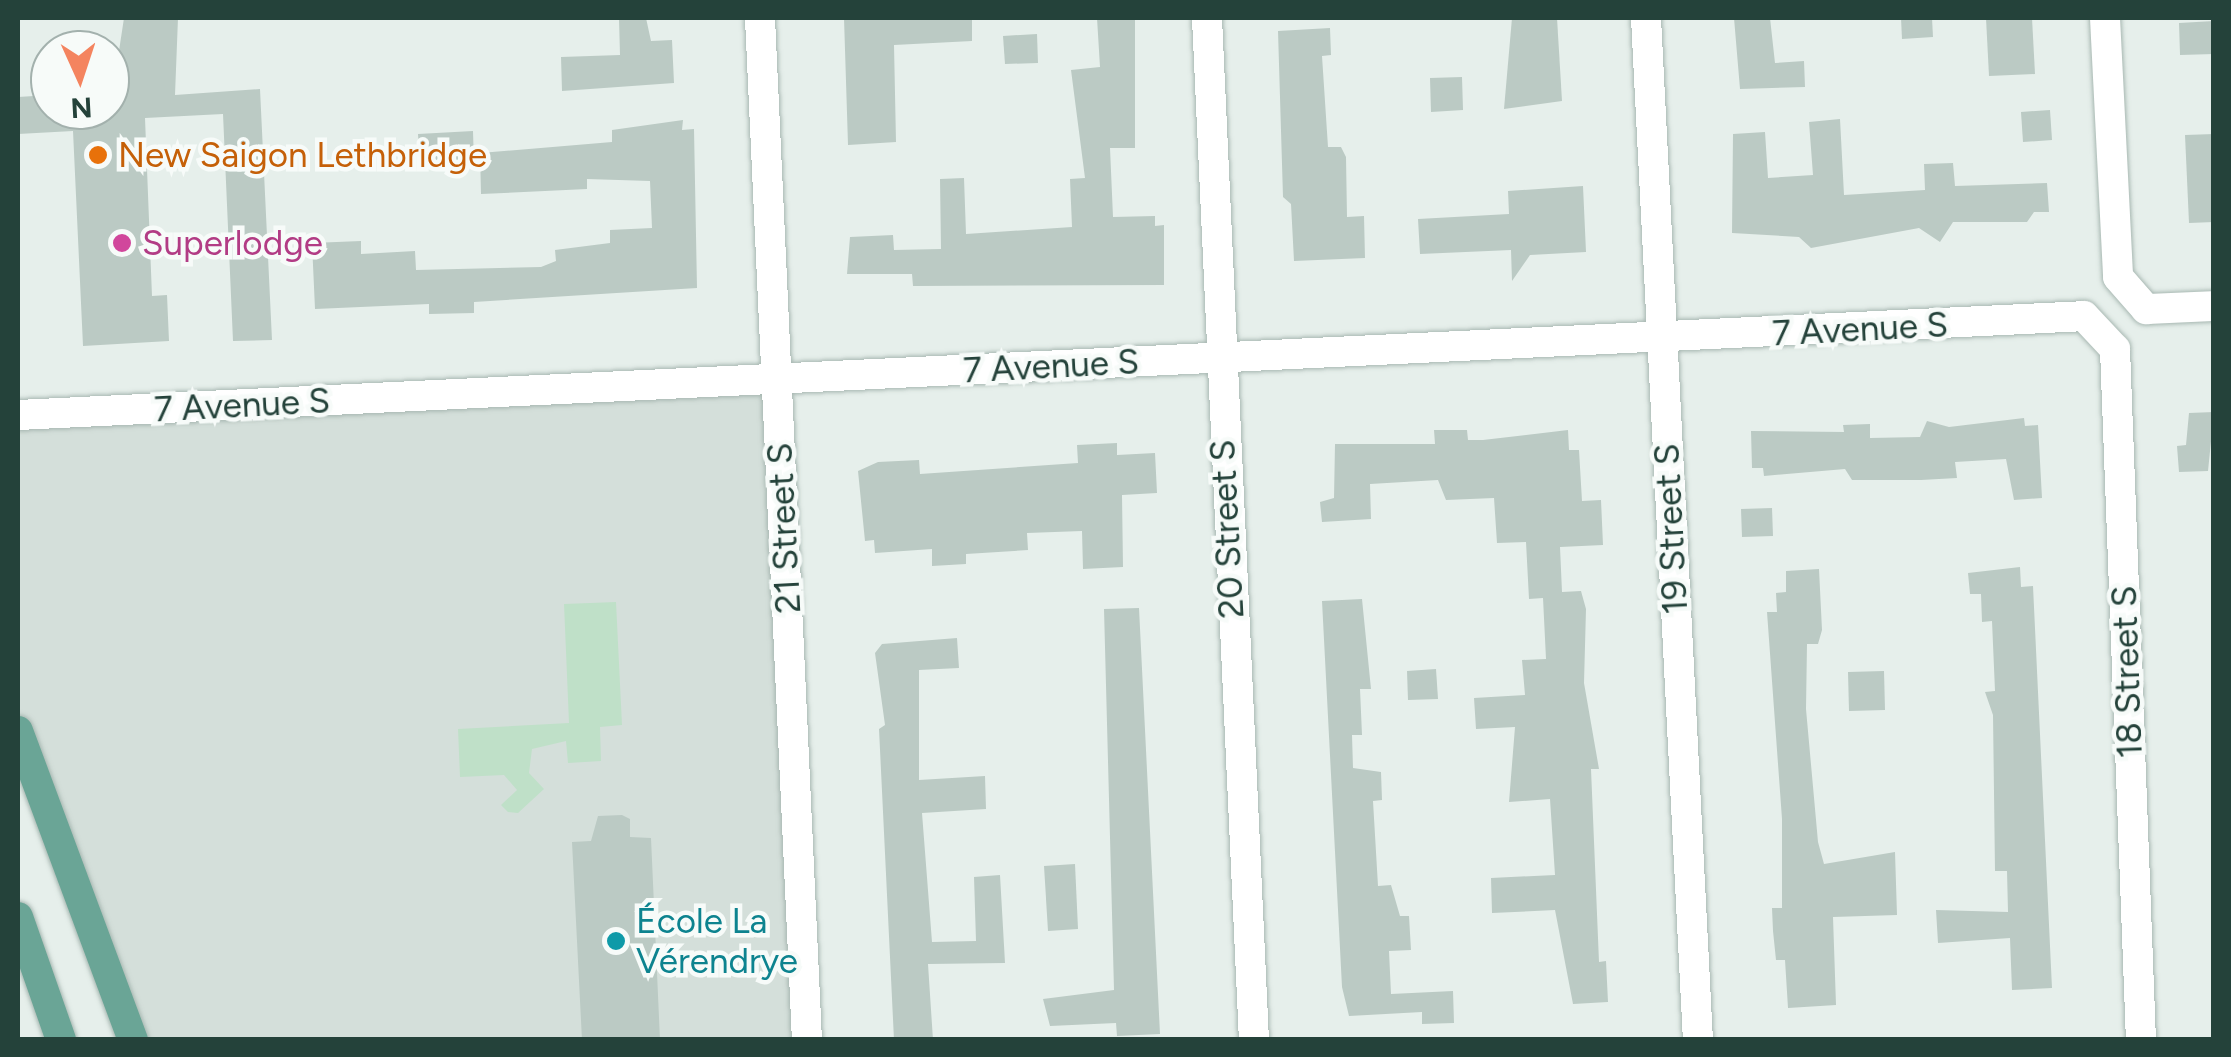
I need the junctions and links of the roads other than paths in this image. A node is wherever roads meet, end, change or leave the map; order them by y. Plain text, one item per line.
1 (760, 18) edge
2 (1207, 18) edge
3 (1646, 18) edge
4 (2105, 18) edge
5 (2214, 306) edge
6 (2084, 316) joint
7 (1661, 341) junction
8 (1218, 358) junction
9 (776, 379) junction
10 (18, 415) edge
11 (18, 731) edge
12 (18, 917) edge
13 (61, 1040) edge
14 (133, 1040) edge
15 (807, 1040) edge
16 (1254, 1040) edge
17 (1698, 1040) edge
18 (2141, 1040) edge

1 - 9 street, 21 Street S
2 - 8 street, 20 Street S
3 - 7 street, 19 Street S
4 - 5 street
6 - 7 street, 7 Avenue S
6 - 18 street, 18 Street S
7 - 8 street, 7 Avenue S
7 - 17 street, 19 Street S
8 - 9 street, 7 Avenue S
8 - 16 street, 20 Street S
9 - 10 street, 7 Avenue S
9 - 15 street, 21 Street S
11 - 14 main road
12 - 13 main road

